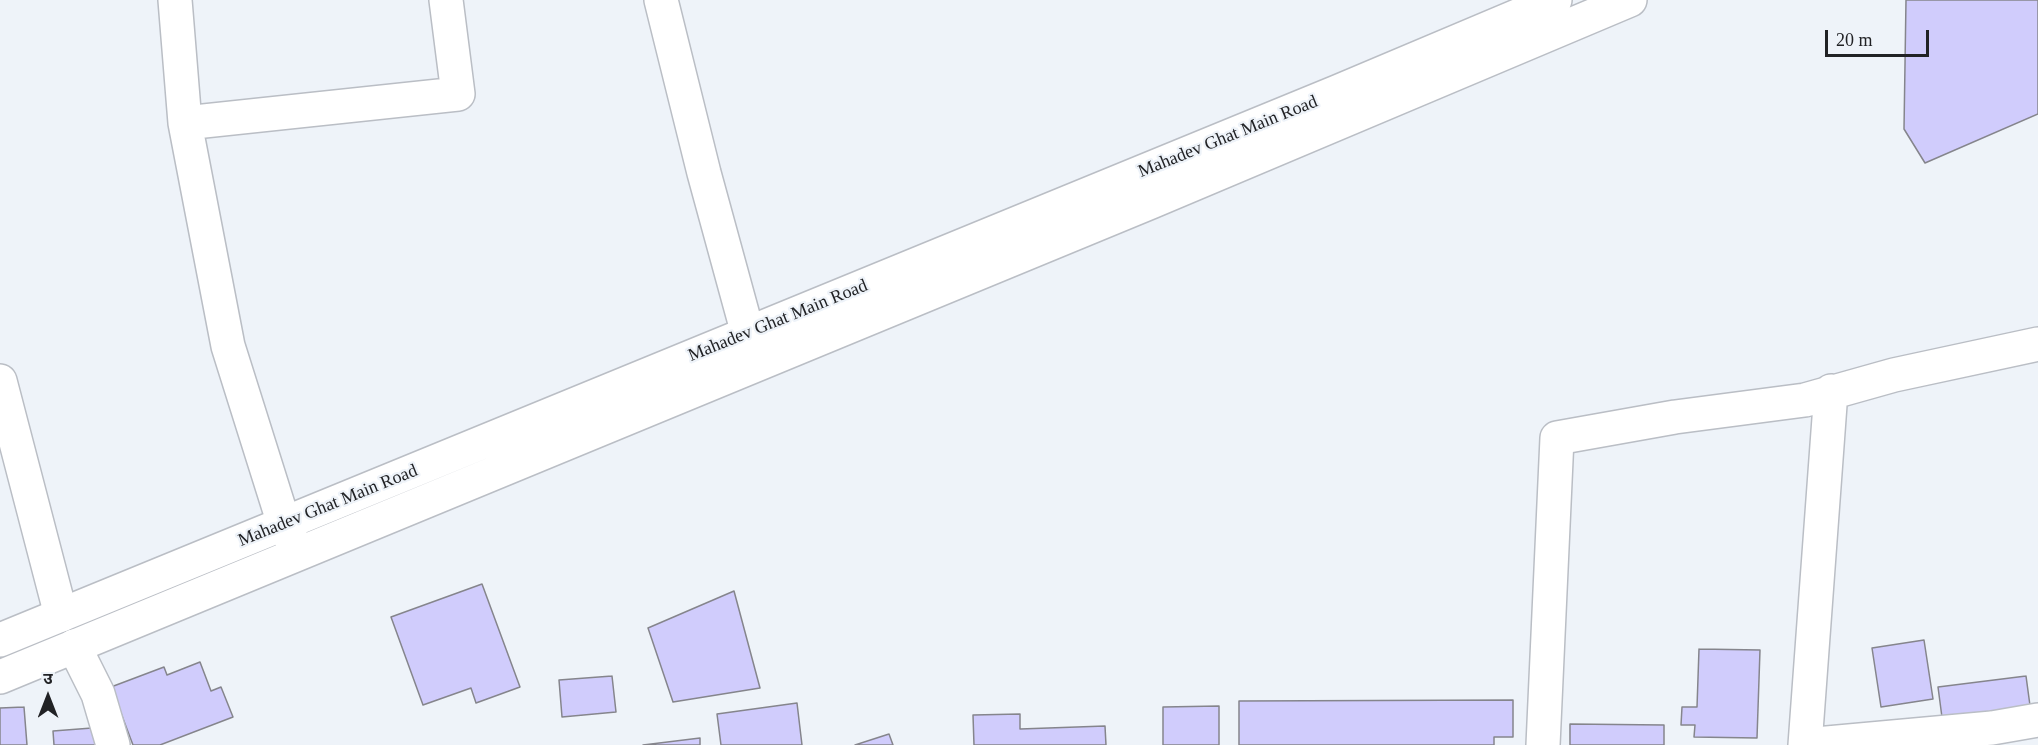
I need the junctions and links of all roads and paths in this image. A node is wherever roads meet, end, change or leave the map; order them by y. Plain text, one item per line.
1 (175, 0) edge
2 (446, 0) edge
3 (660, 0) edge
4 (1555, 0) edge
5 (1630, 0) edge
6 (185, 123) junction
7 (2038, 344) edge
8 (754, 348) junction
9 (0, 381) edge
10 (1831, 391) junction
11 (284, 524) junction
12 (299, 556) junction
13 (61, 615) junction
14 (0, 640) edge
15 (74, 646) junction
16 (0, 677) edge
17 (2038, 720) edge
18 (113, 745) edge
19 (1543, 745) edge
20 (1805, 745) edge

1 - 6 street
2 - 6 street
3 - 8 street
4 - 8 street, Mahadev Ghat Main Road
5 - 8 street
6 - 11 street
7 - 10 street
8 - 11 street, Mahadev Ghat Main Road
8 - 12 street
9 - 13 street
10 - 19 street
10 - 20 street
11 - 12 street
11 - 13 street, Mahadev Ghat Main Road
12 - 15 street
13 - 14 street, Mahadev Ghat Main Road
15 - 16 street
15 - 18 street
17 - 20 street

